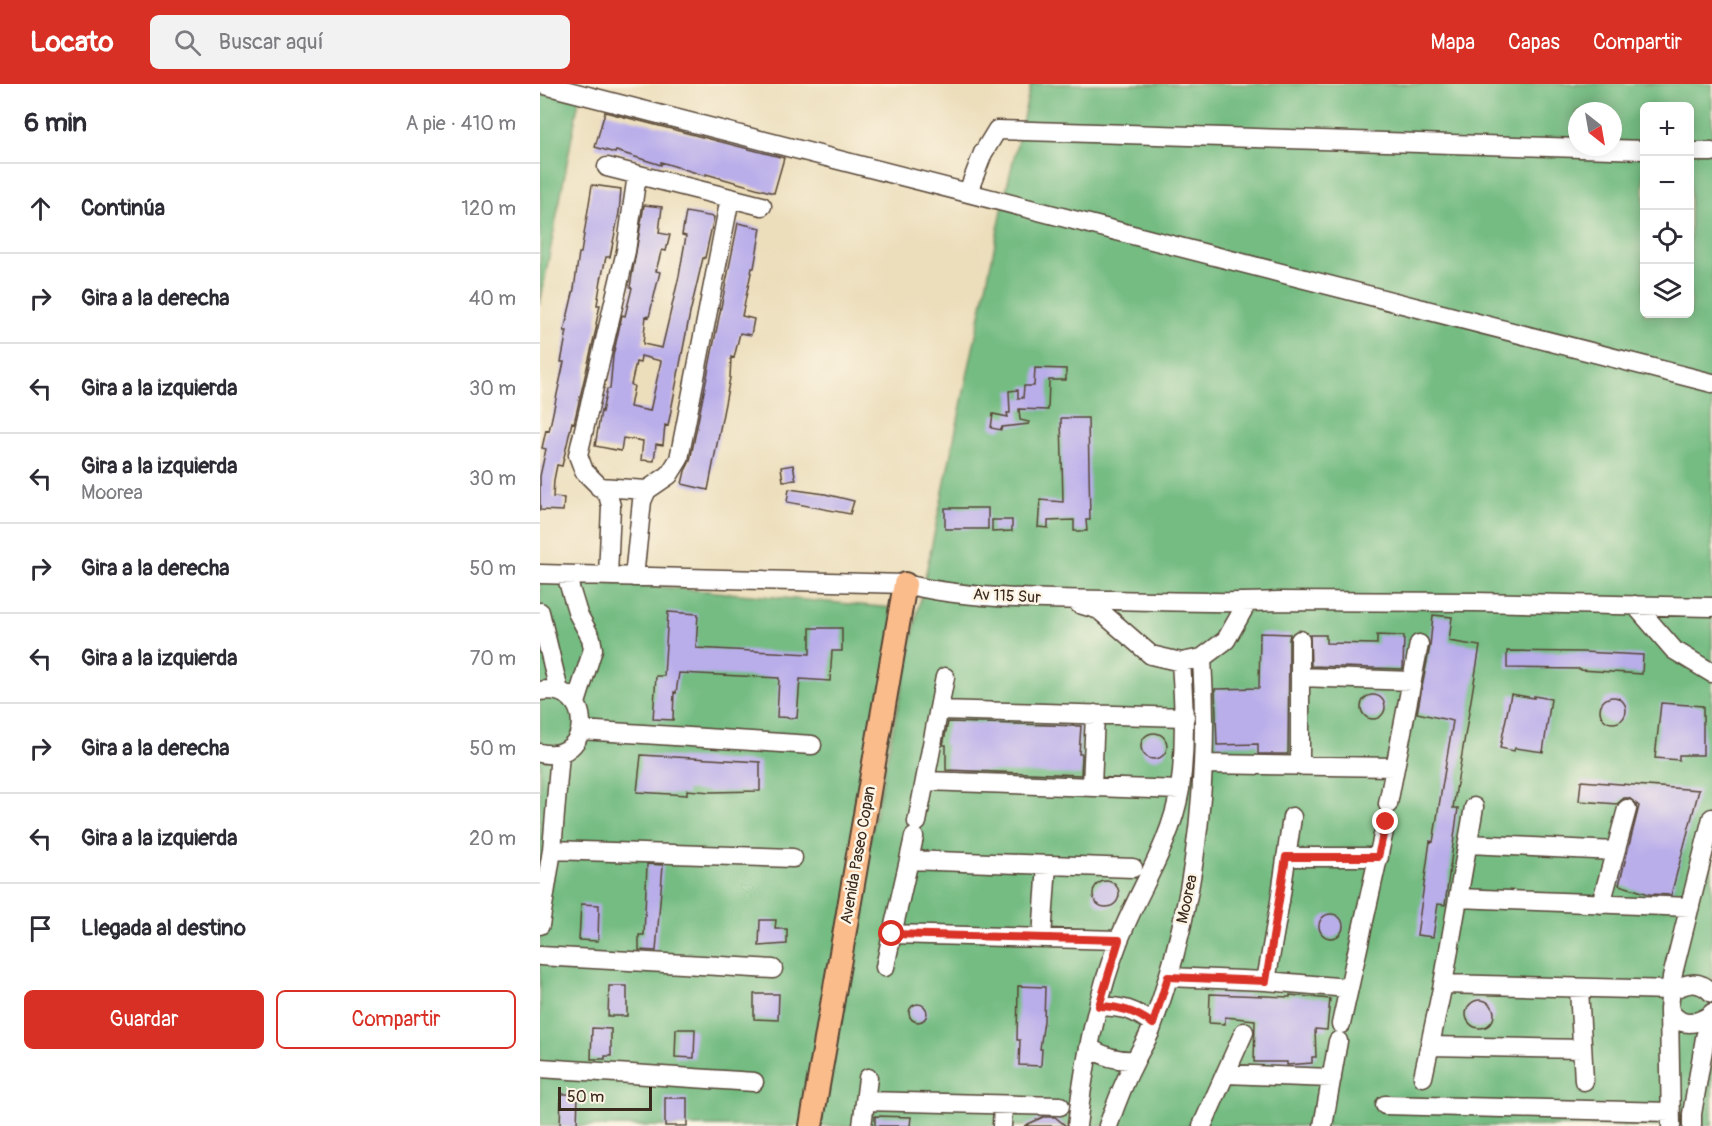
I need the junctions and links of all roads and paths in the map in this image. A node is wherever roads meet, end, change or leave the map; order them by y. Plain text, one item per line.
1 (540, 84) edge
2 (1640, 150) edge
3 (1694, 152) edge
4 (1712, 152) edge
5 (607, 167) dead end
6 (637, 175) junction
7 (968, 192) junction
8 (730, 198) junction
9 (762, 206) dead end
10 (1712, 383) edge
11 (599, 487) junction
12 (647, 490) junction
13 (540, 574) edge
14 (566, 575) junction
15 (608, 576) junction
16 (634, 577) junction
17 (905, 584) junction
18 (1066, 600) junction
19 (1247, 603) junction
20 (1635, 605) junction
21 (1712, 607) edge
22 (540, 612) edge
23 (1300, 640) dead end
24 (1419, 644) dead end
25 (1202, 658) junction
26 (1181, 662) junction
27 (1712, 673) edge
28 (945, 677) dead end
29 (1300, 677) junction
30 (1412, 681) junction
31 (559, 691) junction
32 (540, 692) edge
33 (576, 703) junction
34 (939, 710) junction
35 (1205, 710) junction
36 (1185, 712) junction
37 (1095, 714) junction
38 (581, 730) junction
39 (812, 745) dead end
40 (540, 753) edge
41 (560, 753) junction
42 (1205, 764) junction
43 (1300, 766) junction
44 (1395, 767) junction
45 (925, 781) junction
46 (1092, 786) junction
47 (1180, 790) junction
48 (1474, 807) dead end
49 (1627, 809) dead end
50 (1292, 817) dead end
51 (1712, 818) edge
52 (1468, 844) junction
53 (552, 850) junction
54 (1616, 851) junction
55 (1286, 857) junction
56 (1378, 857) junction
57 (793, 858) dead end
58 (909, 860) junction
59 (1047, 865) junction
60 (1133, 868) dead end
61 (1458, 898) junction
62 (1601, 904) junction
63 (1690, 907) junction
64 (540, 925) edge
65 (892, 934) junction
66 (1042, 937) junction
67 (1119, 940) junction
68 (540, 956) edge
69 (885, 967) dead end
70 (773, 969) dead end
71 (1168, 977) junction
72 (1266, 981) junction
73 (1443, 984) junction
74 (1348, 988) junction
75 (1579, 988) junction
76 (1712, 993) edge
77 (1670, 1000) junction
78 (1099, 1006) junction
79 (1712, 1014) edge
80 (1153, 1024) junction
81 (1244, 1032) dead end
82 (1430, 1046) junction
83 (1090, 1048) junction
84 (1582, 1049) junction
85 (1136, 1060) junction
86 (540, 1068) edge
87 (1225, 1074) junction
88 (1423, 1077) dead end
89 (868, 1078) dead end
90 (1332, 1078) junction
91 (754, 1082) dead end
92 (1584, 1082) dead end
93 (865, 1101) junction
94 (1003, 1105) junction
95 (1060, 1106) dead end
96 (1385, 1106) dead end
97 (1634, 1119) edge
98 (1670, 1119) edge
99 (811, 1126) edge
100 (862, 1126) edge
101 (1002, 1126) edge
102 (1077, 1126) edge
103 (1108, 1126) edge
104 (1202, 1126) edge
105 (1323, 1126) edge
106 (1692, 1126) edge

1 - 7 street
2 - 7 street
3 - 4 street
5 - 6 street
6 - 8 street
6 - 11 street
7 - 10 street
8 - 9 street
8 - 12 street
11 - 12 street
11 - 15 street
12 - 16 street
13 - 14 street, Av 115 Sur
14 - 15 street, Av 115 Sur
14 - 33 street
15 - 16 street, Av 115 Sur
16 - 17 street, Av 115 Sur
17 - 18 street, Av 115 Sur
17 - 99 main road, Avenida Paseo Copan
18 - 19 street, Av 115 Sur
18 - 26 street
19 - 20 street, Av 115 Sur
19 - 25 street
20 - 21 street, Av 115 Sur
20 - 27 street
22 - 31 street
23 - 29 street
24 - 30 street
25 - 26 street
25 - 35 street, Moorea
26 - 36 street
28 - 34 street
29 - 30 street
29 - 43 street
30 - 44 street
31 - 32 street
31 - 33 street
33 - 38 street
34 - 37 street
34 - 45 street
35 - 36 street
35 - 42 street, Moorea
36 - 37 street
36 - 47 street
37 - 46 street
38 - 39 street
38 - 41 street
40 - 41 street
41 - 53 street
42 - 43 street
42 - 71 street, Moorea
43 - 44 street
44 - 56 street
45 - 46 street
45 - 58 street
46 - 47 street
47 - 67 street
48 - 52 street
49 - 54 street
50 - 55 street
51 - 63 street
52 - 54 street
52 - 61 street
53 - 57 street
53 - 64 street
54 - 62 street
55 - 56 street
55 - 72 street
56 - 74 street
58 - 59 street
58 - 65 street
59 - 60 street
59 - 66 street
61 - 62 street
61 - 73 street
62 - 63 street
63 - 77 street
65 - 66 street
65 - 69 street
66 - 67 street
67 - 78 street
68 - 70 street
71 - 72 street
71 - 80 street, Moorea
72 - 74 street
73 - 75 street
73 - 82 street
74 - 90 street
75 - 77 street
75 - 84 street
76 - 77 street
77 - 79 street
77 - 98 street
78 - 80 street
78 - 83 street
79 - 106 street
80 - 85 street, Moorea
81 - 87 street
82 - 84 street
82 - 88 street
83 - 85 street
83 - 102 street
84 - 92 street
85 - 103 street, Moorea
86 - 91 street
87 - 90 street
87 - 104 street
89 - 93 street
90 - 105 street
93 - 94 street
93 - 100 street
94 - 95 street
94 - 101 street
96 - 97 street
97 - 98 street

